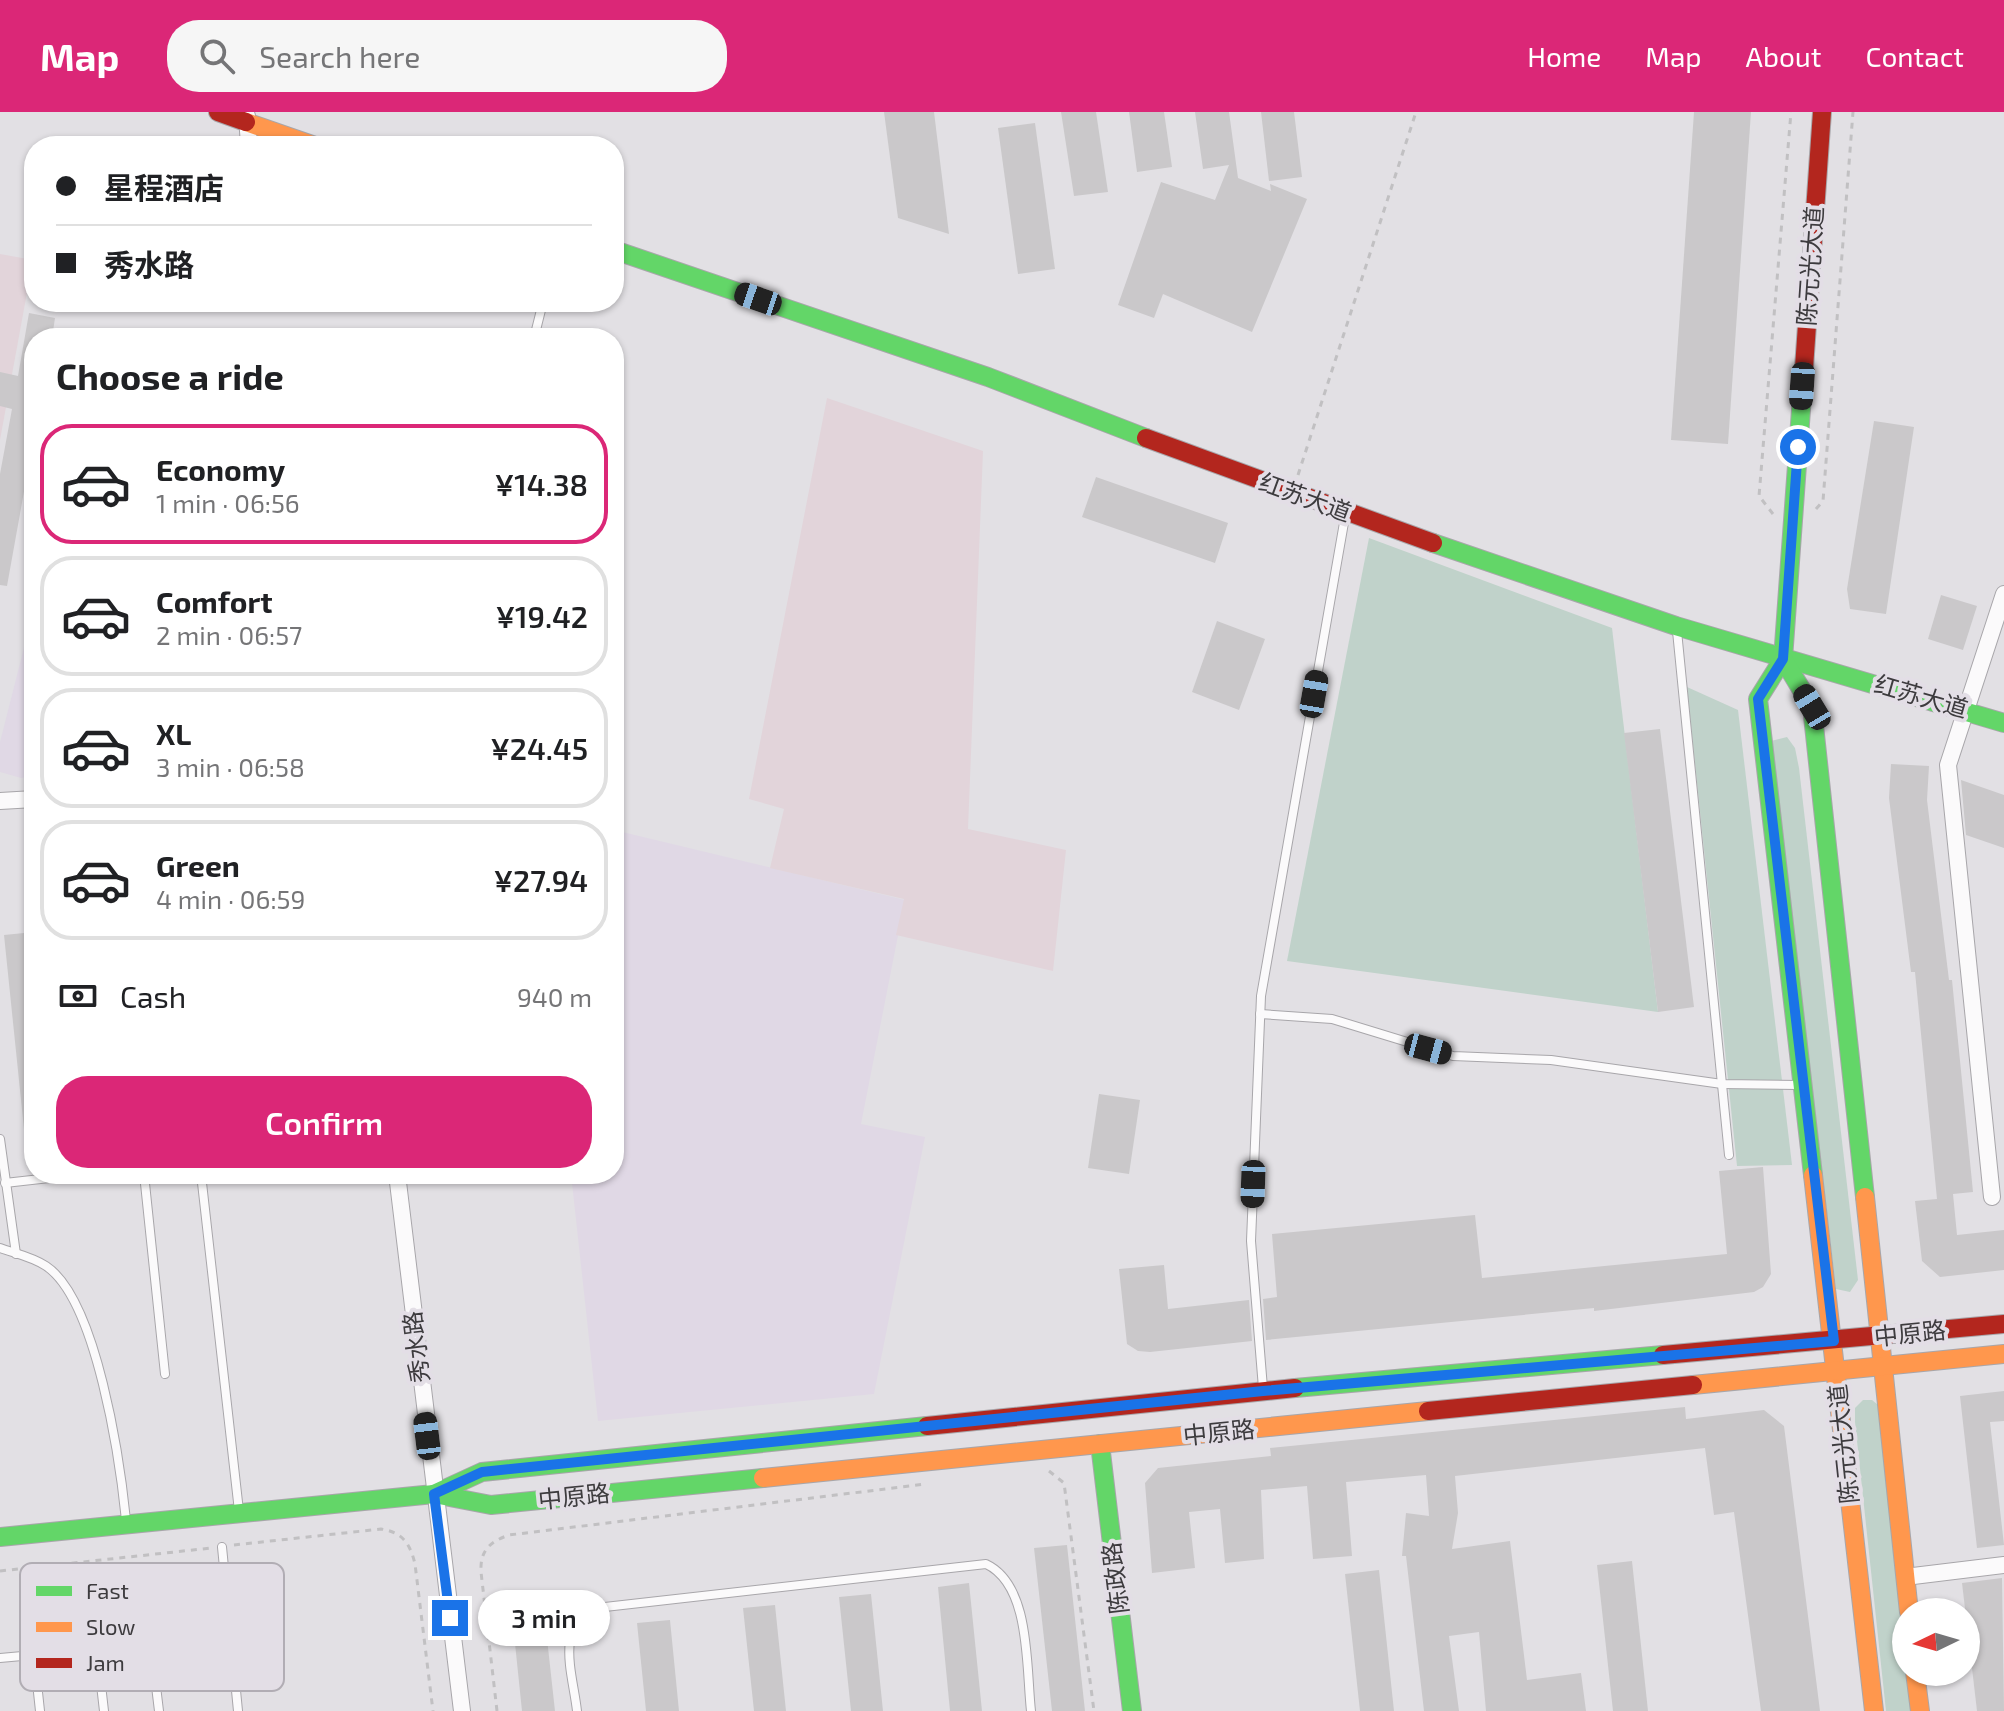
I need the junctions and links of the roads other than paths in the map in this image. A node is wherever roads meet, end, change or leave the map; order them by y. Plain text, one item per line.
1 (218, 112) edge
2 (1822, 112) edge
3 (247, 117) edge
4 (292, 136) edge
5 (624, 253) edge
6 (1346, 512) junction
7 (2004, 594) edge
8 (1676, 626) junction
9 (1783, 659) junction
10 (1968, 710) junction
11 (2004, 723) edge
12 (24, 800) edge
13 (0, 801) edge
14 (1260, 1014) junction
15 (1722, 1084) junction
16 (1804, 1085) junction
17 (0, 1139) edge
18 (1729, 1155) dead end
19 (24, 1181) edge
20 (5, 1183) junction
21 (145, 1184) edge
22 (202, 1184) edge
23 (398, 1184) edge
24 (1992, 1197) dead end
25 (0, 1248) edge
26 (16, 1254) junction
27 (2004, 1324) edge
28 (1881, 1337) junction
29 (1834, 1341) junction
30 (2004, 1354) edge
31 (1885, 1366) junction
32 (1836, 1373) junction
33 (165, 1374) dead end
34 (1263, 1391) junction
35 (1100, 1444) junction
36 (434, 1494) junction
37 (239, 1512) junction
38 (126, 1525) junction
39 (0, 1537) edge
40 (222, 1547) road end
41 (224, 1563) edge
42 (2004, 1565) edge
43 (1905, 1577) junction
44 (1907, 1598) edge
45 (20, 1656) edge
46 (0, 1658) edge
47 (1917, 1686) edge
48 (38, 1691) edge
49 (102, 1691) edge
50 (157, 1691) edge
51 (236, 1691) edge
52 (40, 1711) edge
53 (104, 1711) edge
54 (159, 1711) edge
55 (238, 1711) edge
56 (462, 1711) edge
57 (577, 1711) edge
58 (1031, 1711) edge
59 (1132, 1711) edge
60 (1874, 1711) edge
61 (1920, 1711) edge

1 - 3 main road
2 - 9 main road, 陈元光大道
3 - 4 main road
5 - 6 main road, 红苏大道
6 - 8 main road, 红苏大道
6 - 14 lane
7 - 10 street
8 - 9 main road, 红苏大道
8 - 15 lane
9 - 10 main road, 红苏大道
9 - 16 main road, 陈元光大道
9 - 28 main road, 陈元光大道
10 - 11 main road, 红苏大道
10 - 24 street
12 - 13 street
14 - 15 lane
14 - 34 lane
15 - 16 lane
15 - 18 lane
16 - 29 main road, 陈元光大道
17 - 20 lane
19 - 20 lane
20 - 26 lane
21 - 33 lane
22 - 37 lane
23 - 36 street, 秀水路
25 - 26 lane
26 - 38 lane
27 - 28 main road, 中原路
28 - 29 main road, 中原路
28 - 31 main road, 陈元光大道
29 - 32 main road, 陈元光大道
29 - 34 main road, 中原路
30 - 31 main road, 中原路
31 - 32 main road, 中原路
31 - 43 main road, 陈元光大道
32 - 35 main road, 中原路
32 - 60 main road, 陈元光大道
34 - 36 main road, 中原路
35 - 36 main road, 中原路
35 - 59 main road, 陈政路
36 - 37 main road, 中原路
36 - 56 street, 秀水路
37 - 38 main road, 中原路
38 - 39 main road, 中原路
40 - 41 lane
42 - 43 street
43 - 44 main road, 陈元光大道
45 - 46 lane
47 - 61 main road
48 - 52 lane
49 - 53 lane
50 - 54 lane
51 - 55 lane
57 - 58 lane

